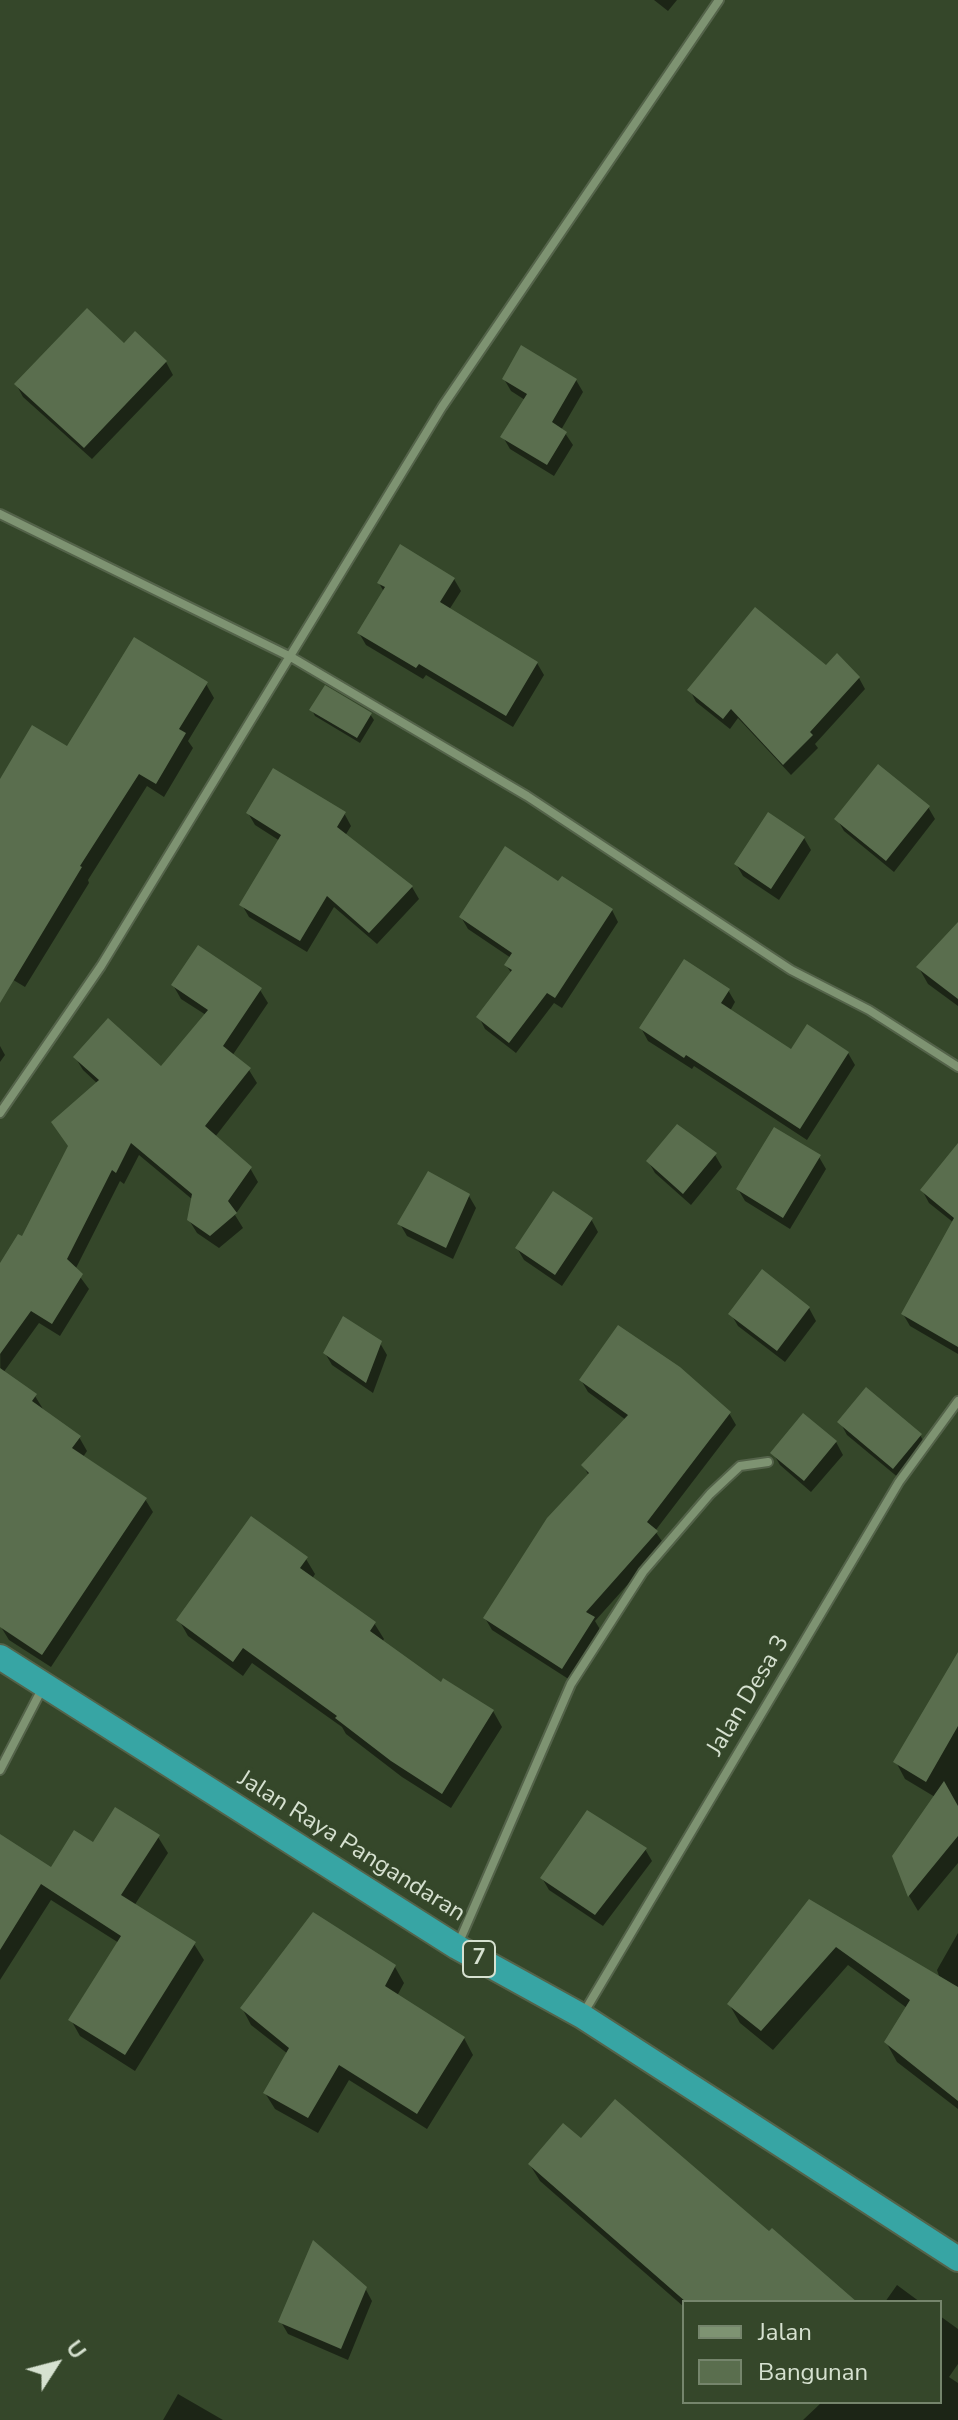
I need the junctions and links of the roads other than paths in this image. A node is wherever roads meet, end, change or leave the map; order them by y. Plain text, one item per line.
1 (719, 0) edge
2 (0, 514) edge
3 (291, 657) junction
4 (958, 1067) edge
5 (0, 1113) edge
6 (958, 1401) edge
7 (768, 1462) dead end
8 (0, 1657) edge
9 (44, 1687) junction
10 (0, 1770) edge
11 (457, 1947) junction
12 (582, 2016) junction
13 (958, 2259) edge

1 - 3 street
2 - 3 street
3 - 4 street
3 - 5 street
6 - 12 street, Jalan Desa 3
7 - 11 street
8 - 9 highway, Jalan Raya Pangandaran / 7
9 - 10 street
9 - 11 highway, Jalan Raya Pangandaran / 7
11 - 12 highway, Jalan Raya Pangandaran / 7
12 - 13 highway, Jalan Raya Pangandaran / 7

